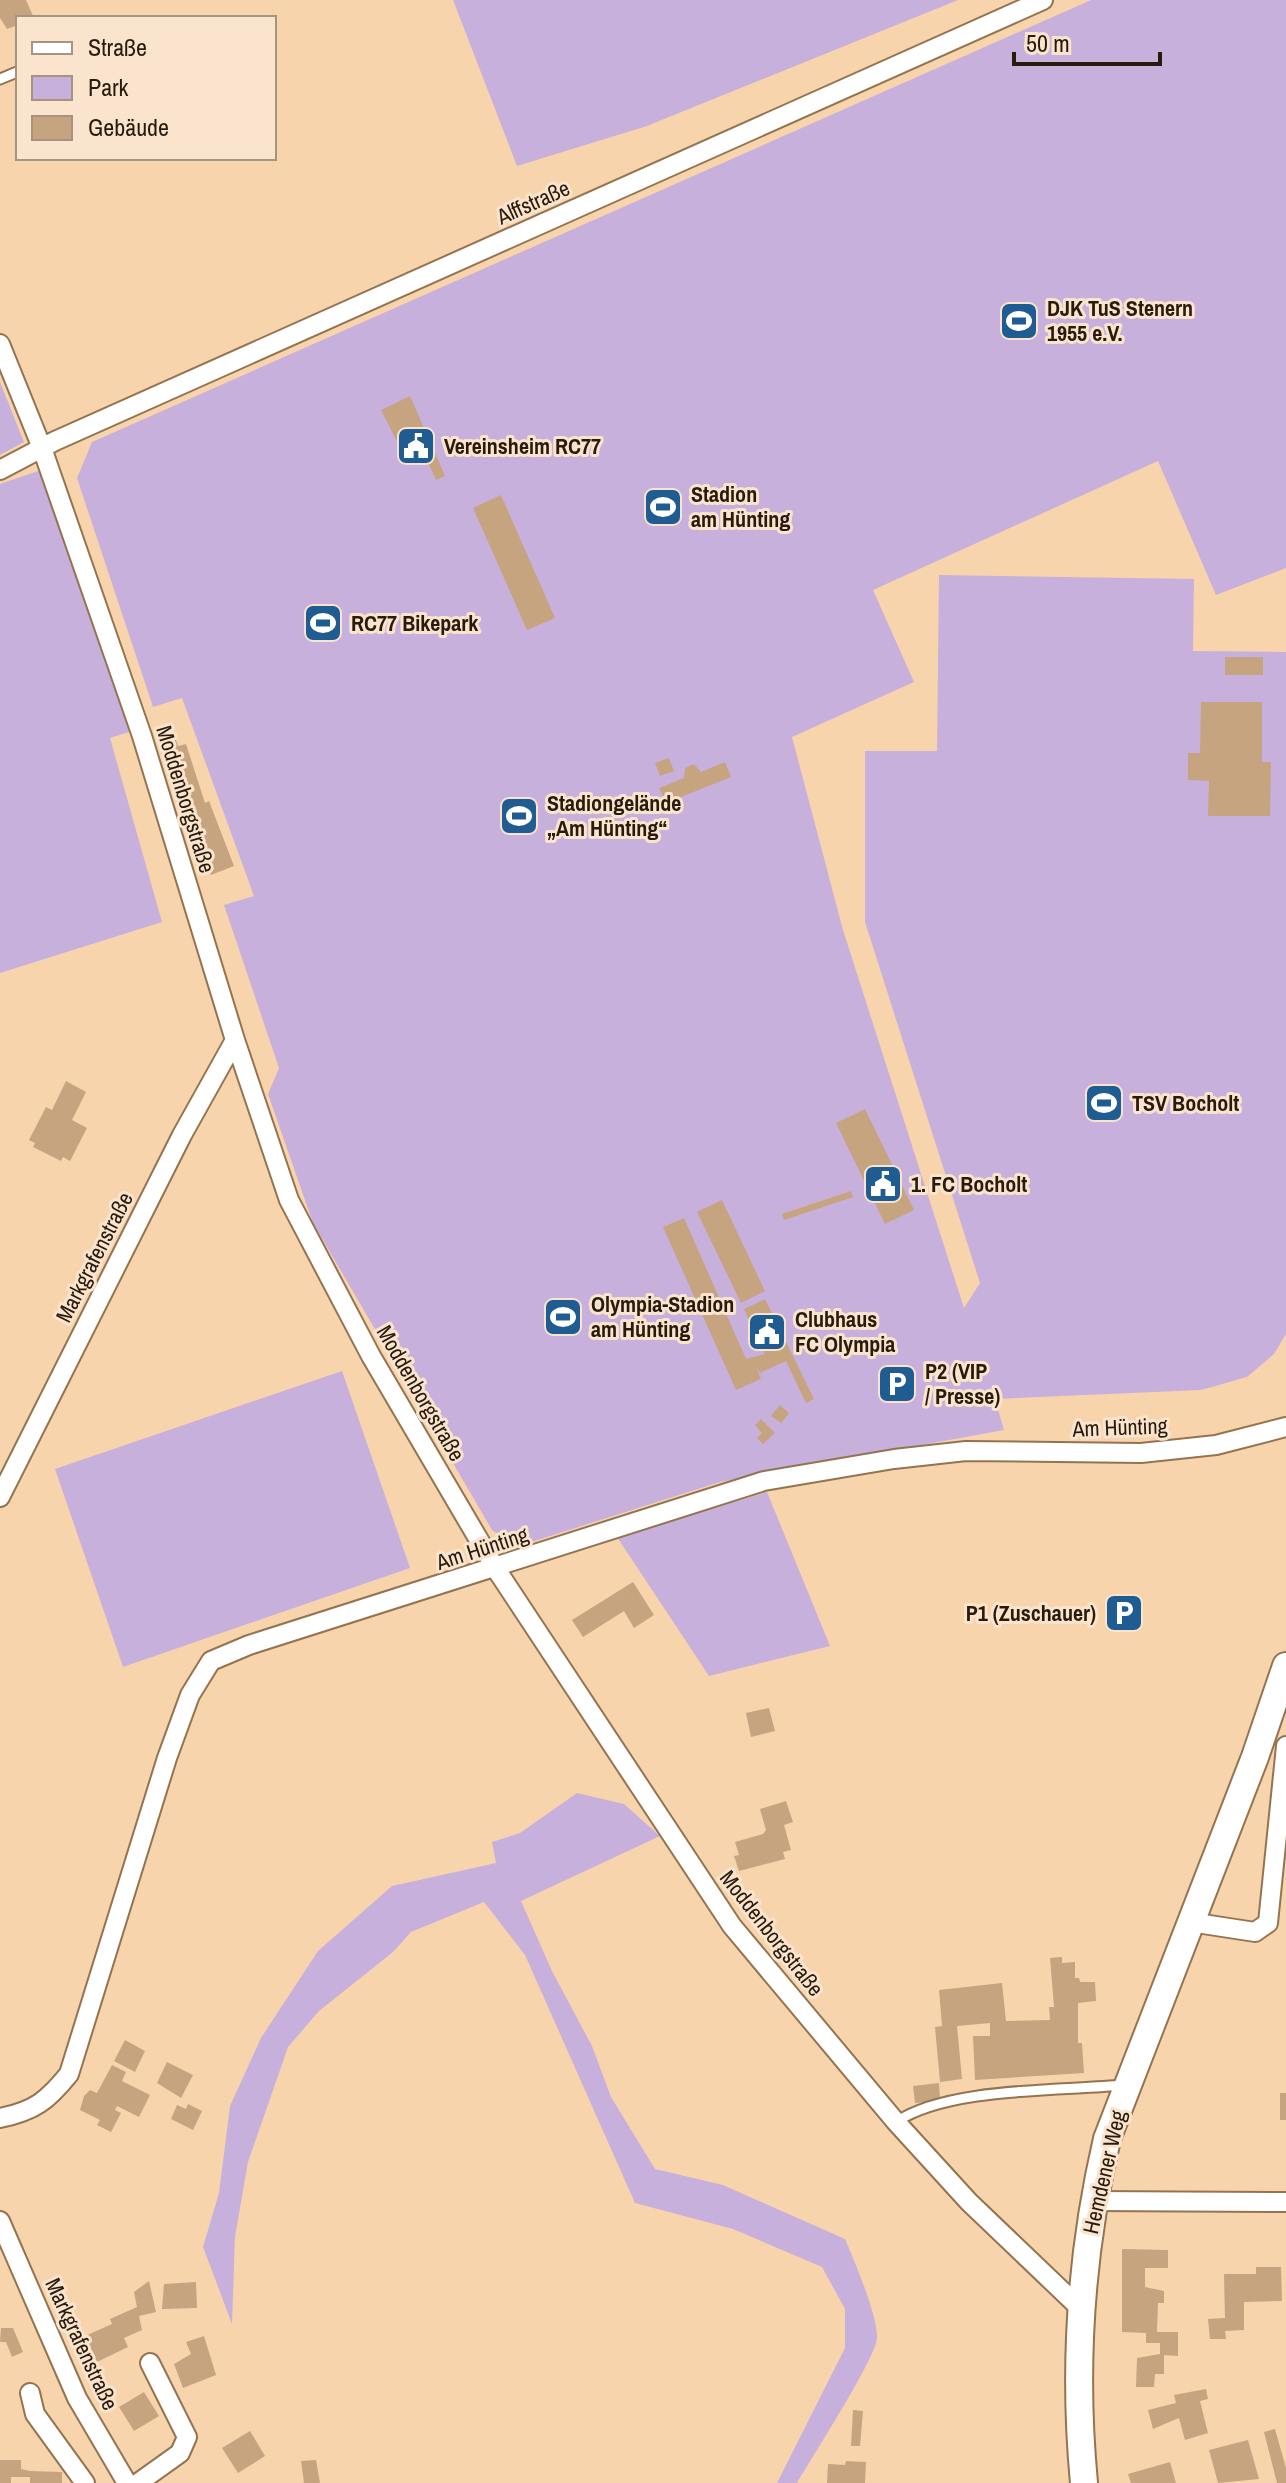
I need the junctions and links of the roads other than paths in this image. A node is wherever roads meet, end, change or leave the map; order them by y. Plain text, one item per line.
1 (1043, 0) edge
2 (0, 344) edge
3 (42, 448) junction
4 (0, 470) edge
5 (235, 1040) junction
6 (1286, 1427) edge
7 (0, 1497) edge
8 (496, 1569) junction
9 (1286, 1666) edge
10 (1286, 1746) edge
11 (1190, 1922) junction
12 (1126, 2084) junction
13 (0, 2118) edge
14 (896, 2122) junction
15 (1092, 2201) junction
16 (1286, 2202) edge
17 (0, 2221) edge
18 (1082, 2310) junction
19 (150, 2363) dead end
20 (30, 2393) dead end
21 (85, 2483) edge
22 (127, 2483) edge
23 (138, 2483) edge
24 (1084, 2483) edge

1 - 3 street, Alffstraße
2 - 3 street, Moddenborgstraße
3 - 4 street, Alffstraße
3 - 5 street, Moddenborgstraße
5 - 7 street, Markgrafenstraße
5 - 8 street, Moddenborgstraße
6 - 8 street, Am Hünting
8 - 13 street, Am Hünting
8 - 14 street, Moddenborgstraße
9 - 11 street, Hemdener Weg
10 - 11 street
11 - 12 street, Hemdener Weg
12 - 14 lane
12 - 15 street, Hemdener Weg
14 - 18 street, Moddenborgstraße
15 - 16 street
15 - 18 street, Hemdener Weg
17 - 22 street, Markgrafenstraße
18 - 24 street, Hemdener Weg
19 - 23 street
20 - 21 street

